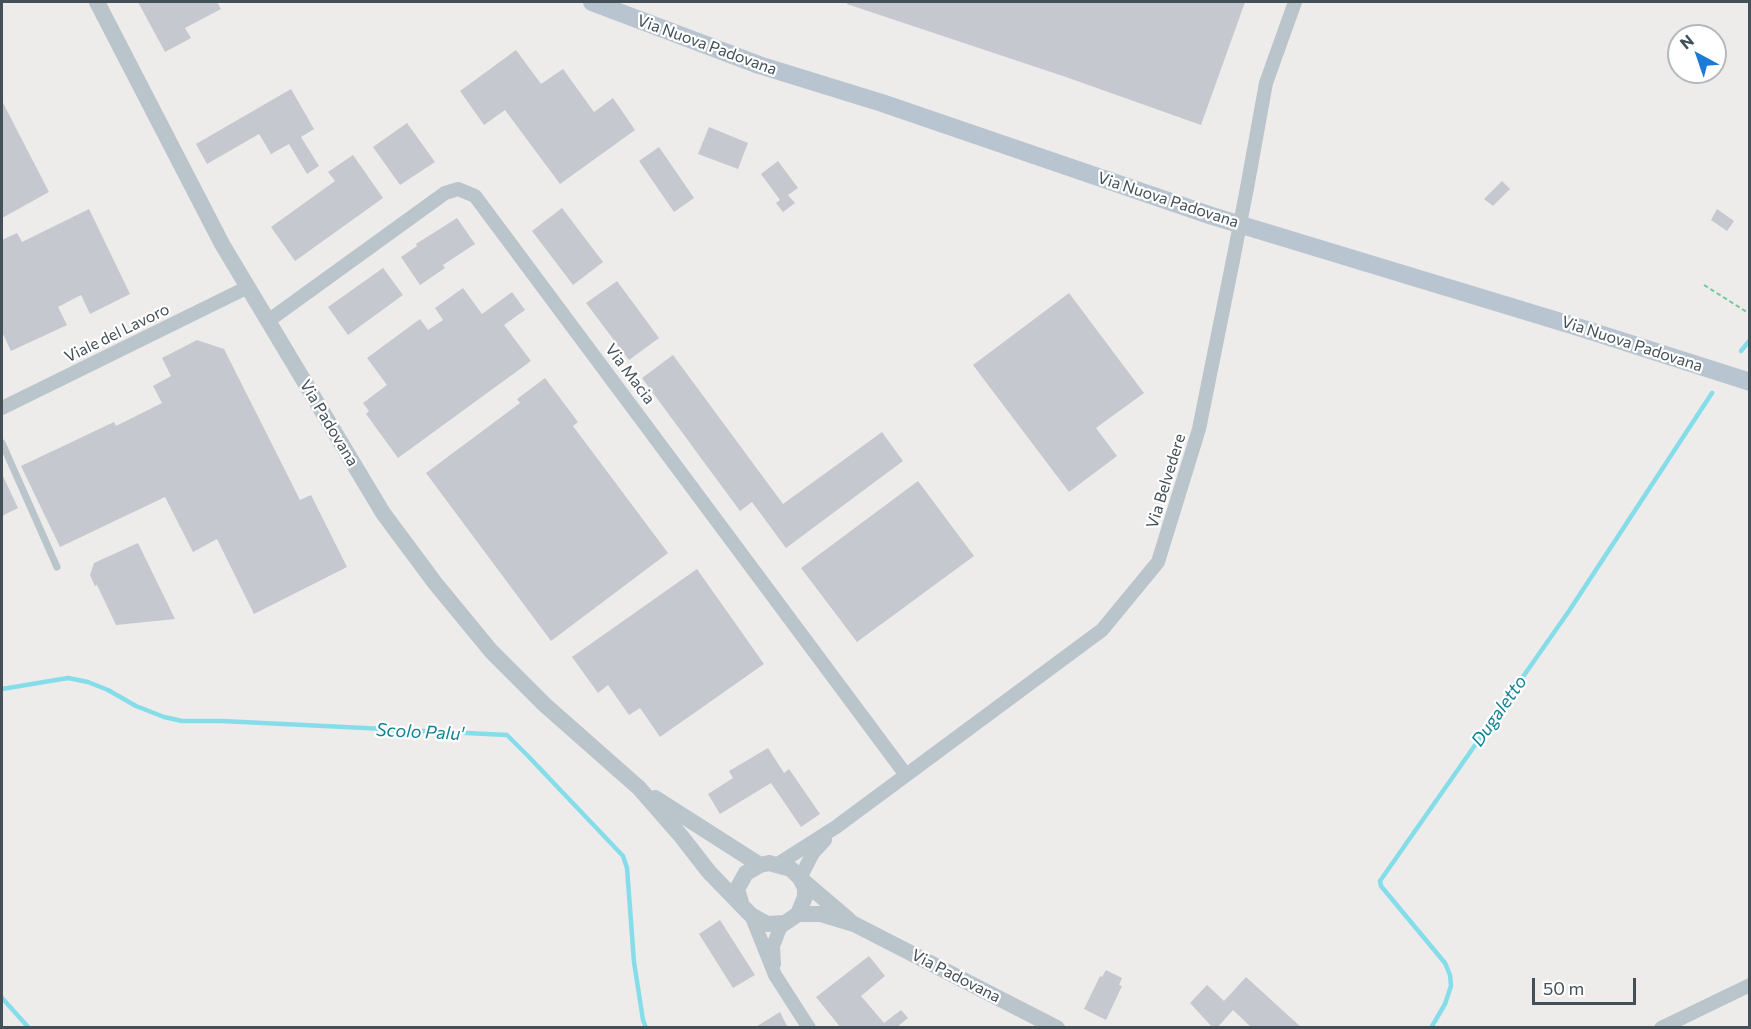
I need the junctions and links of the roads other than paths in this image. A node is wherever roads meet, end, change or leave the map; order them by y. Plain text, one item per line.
1 (97, 2) edge
2 (592, 2) edge
3 (1295, 2) edge
4 (248, 287) junction
5 (268, 321) junction
6 (1749, 382) edge
7 (2, 408) edge
8 (2, 443) edge
9 (57, 567) dead end
10 (906, 775) junction
11 (639, 788) junction
12 (836, 827) junction
13 (778, 864) junction
14 (760, 865) junction
15 (800, 878) junction
16 (746, 911) junction
17 (791, 919) junction
18 (855, 924) junction
19 (775, 975) junction
20 (1749, 986) edge
21 (809, 1028) edge
22 (1057, 1028) edge
23 (1661, 1028) edge

1 - 4 street, Via Padovana
2 - 6 main road, Via Nuova Padovana
3 - 10 street, Via Belvedere, bridge
4 - 5 street, Via Padovana
4 - 7 street, Viale del Lavoro
5 - 10 street, Via Macia
5 - 11 street, Via Padovana
8 - 9 lane
10 - 12 street, Via Belvedere
11 - 14 street, Via Padovana
11 - 16 street, Via Padovana
12 - 13 street, Via Belvedere
12 - 15 street, Via Belvedere
13 - 14 street
13 - 15 street, Via Padovana
14 - 16 street
15 - 17 street
15 - 18 street, Via Padovana
16 - 17 street, Via Padovana
16 - 19 street
17 - 18 street, Via Padovana
17 - 19 street
18 - 22 street, Via Padovana
19 - 21 street
20 - 23 street

